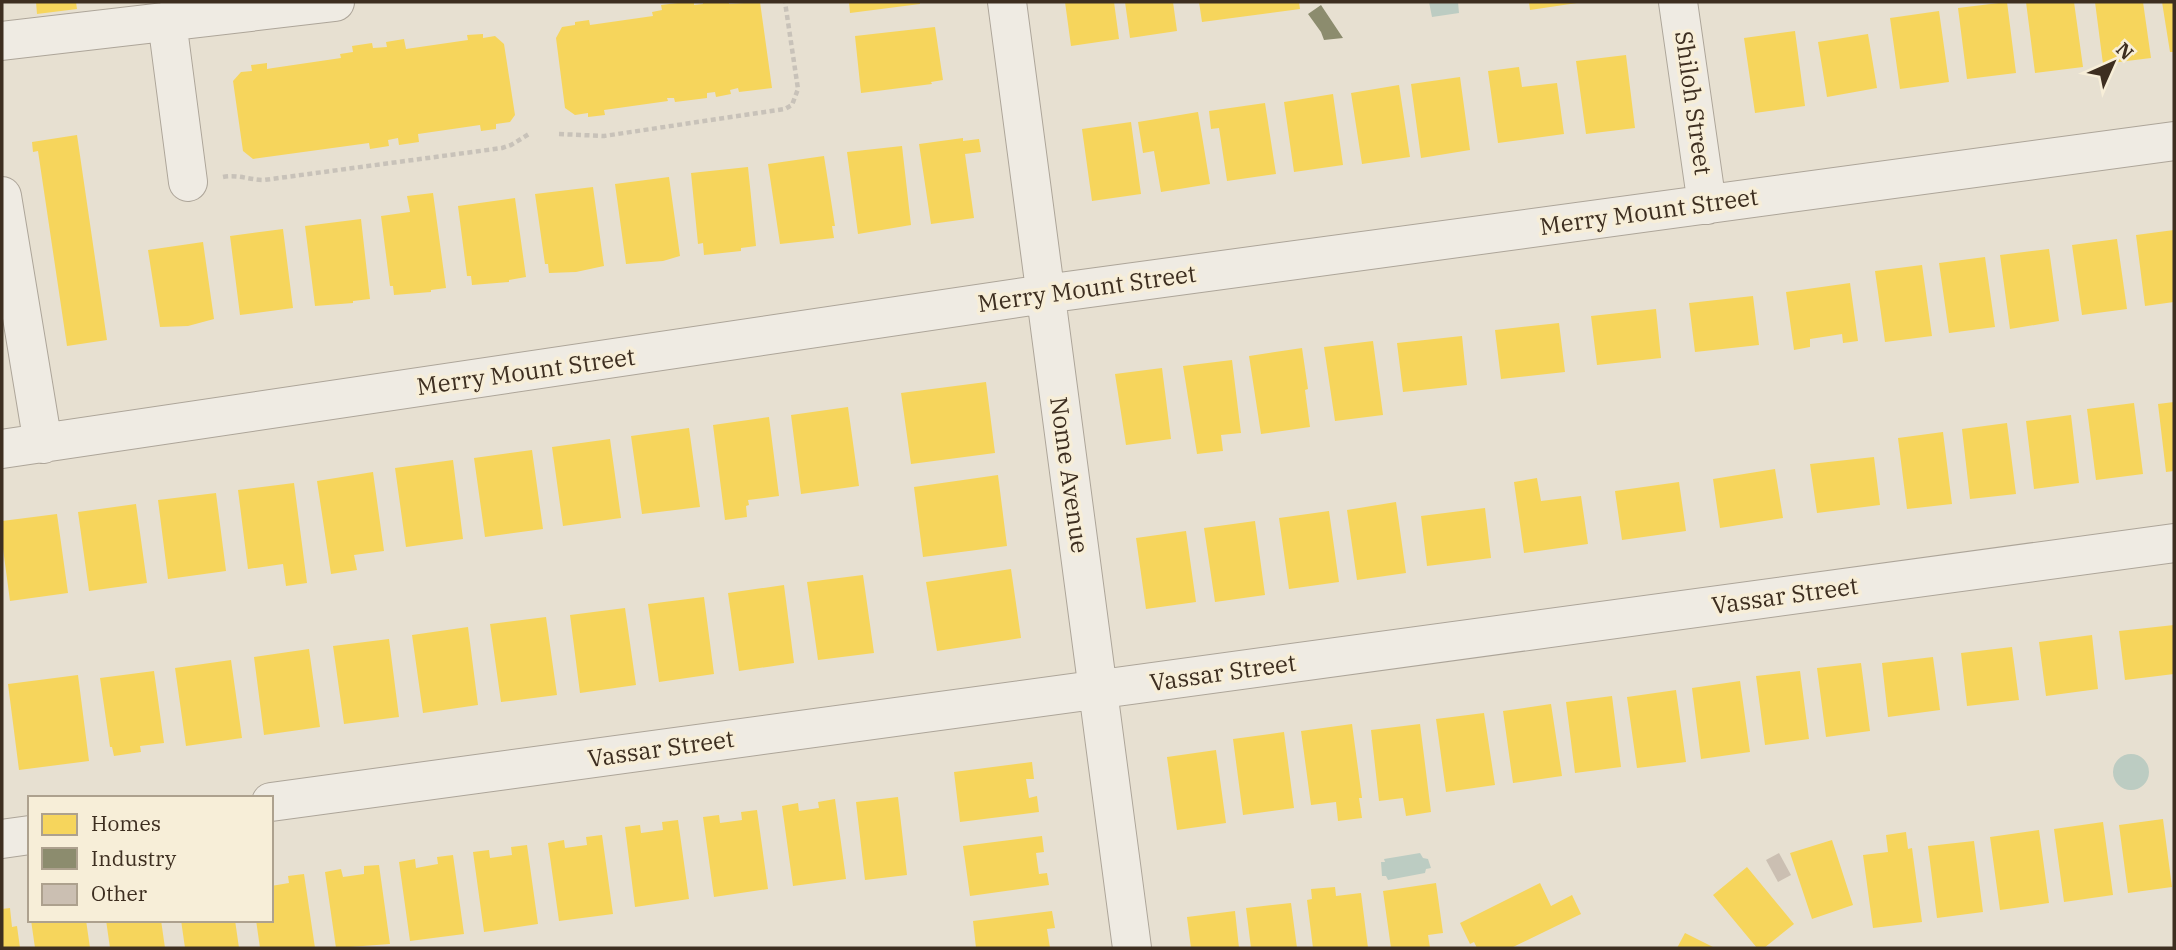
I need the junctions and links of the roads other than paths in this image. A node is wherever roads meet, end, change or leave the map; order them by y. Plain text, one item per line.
1 (335, 2) edge
2 (1007, 2) edge
3 (1678, 2) edge
4 (167, 22) junction
5 (2, 41) edge
6 (2174, 141) edge
7 (205, 180) road end
8 (2, 195) edge
9 (1707, 205) junction
10 (1045, 294) junction
11 (43, 444) junction
12 (2, 449) edge
13 (2174, 543) edge
14 (1097, 690) junction
15 (273, 802) edge
16 (28, 835) edge
17 (2, 839) edge
18 (1132, 948) edge

1 - 4 street
2 - 10 street, Nome Avenue
3 - 9 street, Shiloh Street
4 - 5 street
4 - 7 street
6 - 9 street, Merry Mount Street
8 - 11 street
9 - 10 street, Merry Mount Street
10 - 11 street, Merry Mount Street
10 - 14 street, Nome Avenue
11 - 12 street, Merry Mount Street
13 - 14 street, Vassar Street
14 - 15 street, Vassar Street
14 - 18 street, Nome Avenue
16 - 17 street

